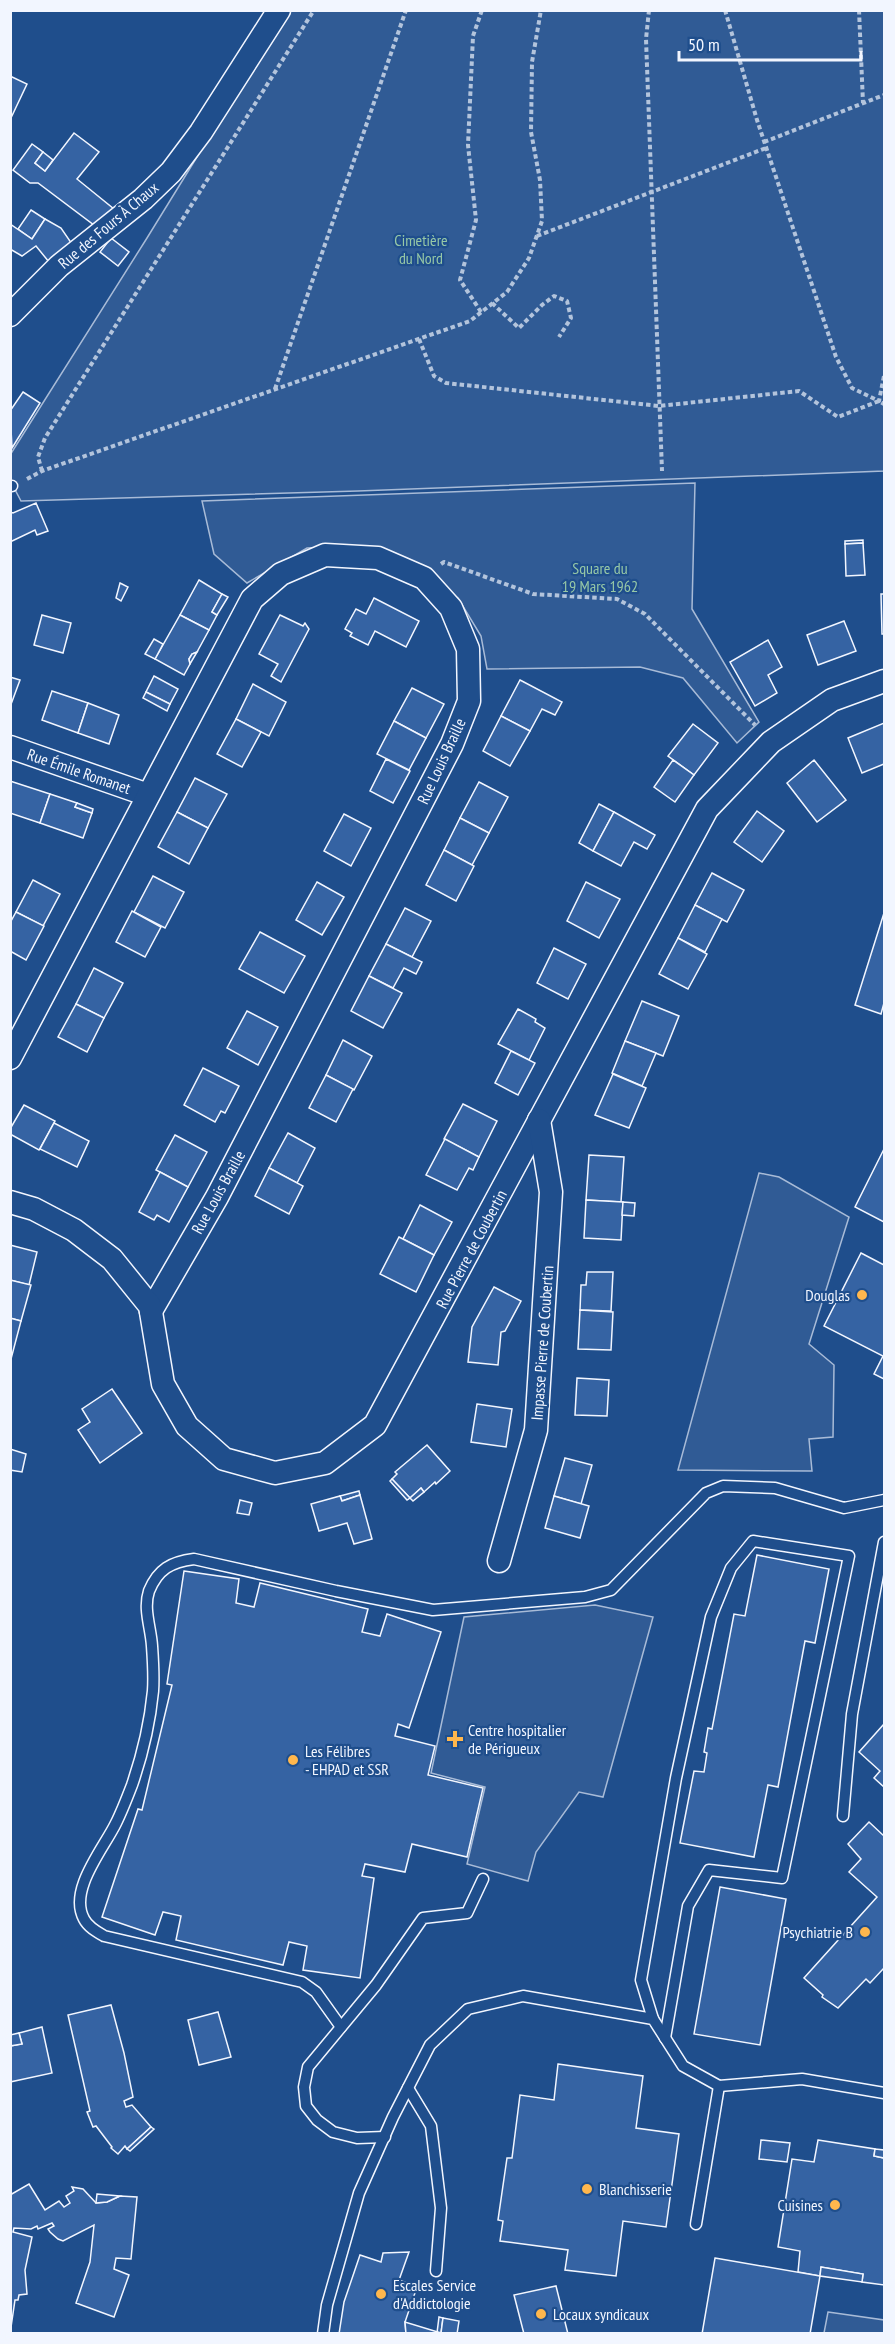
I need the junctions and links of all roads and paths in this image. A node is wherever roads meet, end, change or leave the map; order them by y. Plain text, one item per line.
1 (279, 10) edge
2 (314, 10) edge
3 (406, 10) edge
4 (482, 10) edge
5 (541, 10) edge
6 (649, 10) edge
7 (725, 10) edge
8 (859, 10) edge
9 (885, 95) edge
10 (863, 104) junction
11 (764, 142) junction
12 (766, 148) junction
13 (651, 191) junction
14 (537, 236) junction
15 (492, 303) junction
16 (481, 312) junction
17 (10, 315) edge
18 (559, 337) dead end
19 (419, 339) junction
20 (885, 376) edge
21 (275, 389) junction
22 (879, 401) junction
23 (885, 404) edge
24 (659, 406) junction
25 (42, 471) junction
26 (662, 471) dead end
27 (11, 486) edge
28 (424, 578) junction
29 (885, 681) edge
30 (771, 742) junction
31 (10, 747) edge
32 (148, 795) junction
33 (10, 1058) edge
34 (539, 1120) junction
35 (10, 1202) edge
36 (151, 1311) junction
37 (885, 1500) edge
38 (885, 1542) edge
39 (499, 1561) dead end
40 (843, 1816) dead end
41 (483, 1879) dead end
42 (653, 2019) junction
43 (341, 2027) junction
44 (665, 2038) junction
45 (719, 2086) junction
46 (408, 2088) junction
47 (885, 2092) edge
48 (385, 2137) junction
49 (696, 2224) dead end
50 (436, 2271) dead end
51 (323, 2334) edge

1 - 17 street, Rue des Fours À Chaux
2 - 25 path
3 - 21 path
4 - 16 path
5 - 14 path
6 - 13 path
7 - 11 path
8 - 10 path
9 - 10 path
10 - 11 path
11 - 12 path
12 - 13 path
12 - 22 path
13 - 14 path
13 - 24 path
14 - 15 path
15 - 16 path
15 - 18 path
16 - 19 path
19 - 21 path
19 - 24 path
20 - 22 path
21 - 25 path
22 - 23 path
22 - 24 path
24 - 26 path
25 - 27 path
28 - 30 path
28 - 32 street, Rue Louis Braille
28 - 36 street, Rue Louis Braille
29 - 30 street, Rue Pierre de Coubertin
30 - 34 street, Rue Pierre de Coubertin
31 - 32 street, Rue Émile Romanet
32 - 33 street, Rue Louis Braille
34 - 36 street, Rue Pierre de Coubertin
34 - 39 street, Impasse Pierre de Coubertin
35 - 36 street, Rue Pierre de Coubertin
37 - 43 lane
38 - 40 lane
41 - 43 lane
42 - 44 lane
42 - 44 lane
42 - 46 lane
43 - 48 lane
44 - 45 lane
45 - 47 lane
45 - 49 lane
46 - 48 lane
46 - 50 lane
48 - 51 lane

